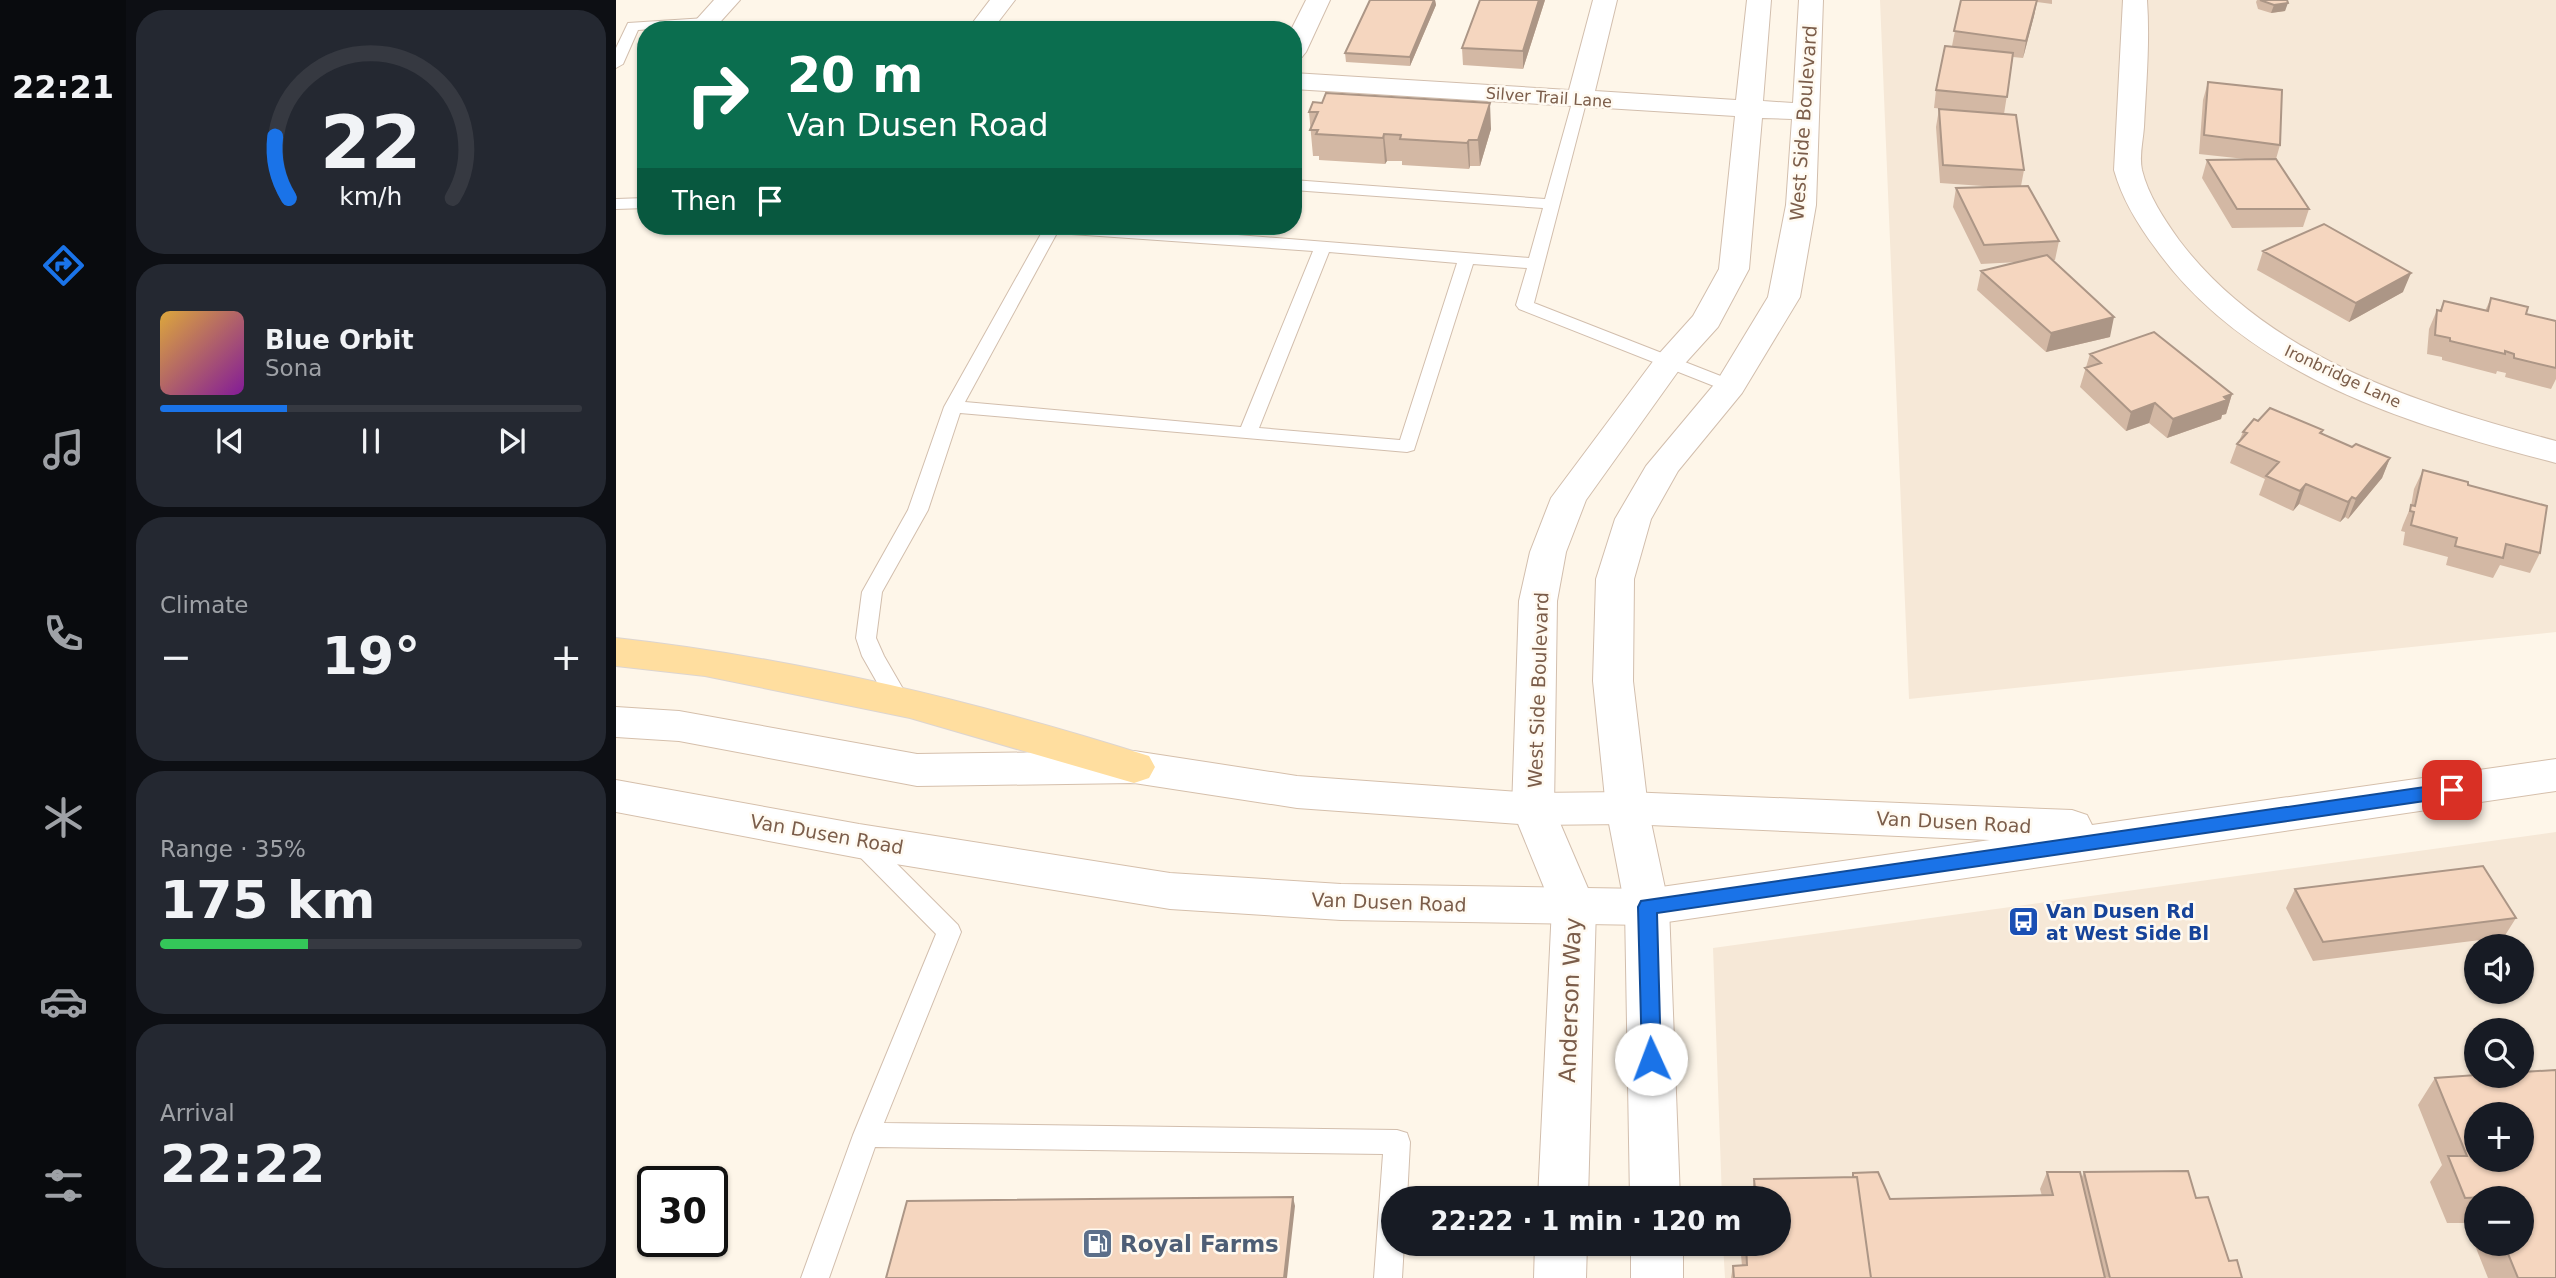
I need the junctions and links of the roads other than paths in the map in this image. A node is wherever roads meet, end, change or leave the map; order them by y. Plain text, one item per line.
1 (728, 0) edge
2 (1003, 0) edge
3 (1318, 0) edge
4 (1605, 0) edge
5 (1759, 0) edge
6 (1811, 0) edge
7 (2135, 0) edge
8 (708, 21) edge
9 (986, 21) edge
10 (637, 26) edge
11 (1302, 33) edge
12 (616, 64) edge
13 (1302, 82) edge
14 (1580, 99) junction
15 (1748, 109) junction
16 (1804, 112) junction
17 (1302, 186) edge
18 (637, 203) edge
19 (616, 204) edge
20 (1552, 204) junction
21 (1048, 235) edge
22 (1229, 235) edge
23 (1323, 247) junction
24 (1467, 258) junction
25 (1536, 264) junction
26 (1668, 363) junction
27 (1730, 386) junction
28 (953, 407) junction
29 (1248, 433) junction
30 (2556, 452) edge
31 (616, 652) edge
32 (899, 701) junction
33 (616, 722) edge
34 (1135, 767) junction
35 (2556, 775) edge
36 (616, 796) edge
37 (1627, 808) junction
38 (1534, 809) junction
39 (2165, 831) junction
40 (859, 841) junction
41 (1574, 907) junction
42 (1647, 907) junction
43 (866, 1135) junction
44 (1395, 1186) edge
45 (1563, 1186) edge
46 (1655, 1186) edge
47 (1390, 1256) edge
48 (1560, 1256) edge
49 (1657, 1256) edge
50 (815, 1278) edge
51 (1388, 1278) edge
52 (1559, 1278) edge
53 (1657, 1278) edge

1 - 8 street
2 - 9 street
3 - 11 street
4 - 14 street
5 - 15 street, West Side Boulevard
6 - 16 street, West Side Boulevard
7 - 30 street, Ironbridge Lane
10 - 12 lane
13 - 14 street, Silver Trail Lane
14 - 15 street, Silver Trail Lane
14 - 20 lane
15 - 16 street, Silver Trail Lane
15 - 26 street, West Side Boulevard
16 - 27 street, West Side Boulevard
17 - 20 lane
18 - 19 lane
20 - 25 lane
21 - 28 lane
22 - 23 lane
23 - 24 lane
23 - 29 lane
24 - 25 lane
24 - 29 lane
25 - 26 lane
26 - 27 lane
26 - 38 street, West Side Boulevard
27 - 37 street, West Side Boulevard
28 - 29 lane
28 - 32 lane
31 - 32 main road
32 - 34 main road
33 - 34 street, Van Dusen Road
34 - 38 street, Van Dusen Road
35 - 39 street, Van Dusen Road
36 - 40 street, Van Dusen Road
37 - 38 street, Van Dusen Road
37 - 39 street, Van Dusen Road
37 - 42 street, West Side Boulevard
38 - 41 street, Anderson Way
39 - 42 street, Van Dusen Road
40 - 41 street, Van Dusen Road
40 - 43 lane
41 - 42 street, Van Dusen Road
41 - 45 street, Anderson Way
42 - 46 street
43 - 44 lane
43 - 50 lane
47 - 51 lane
48 - 52 street
49 - 53 street

